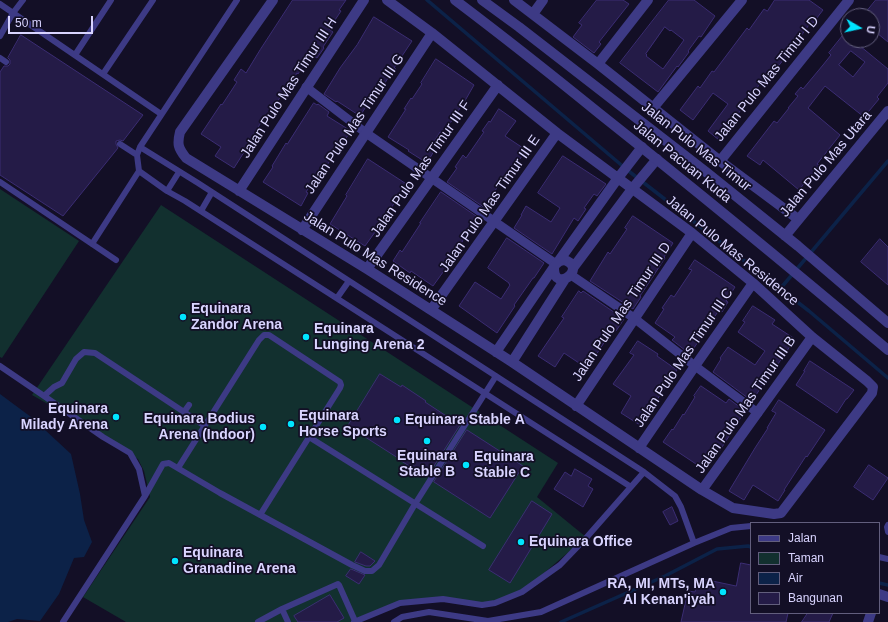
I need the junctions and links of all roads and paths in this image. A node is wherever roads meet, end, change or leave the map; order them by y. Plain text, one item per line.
1 (23, 0) edge
2 (111, 0) edge
3 (152, 0) edge
4 (237, 0) edge
5 (273, 0) edge
6 (364, 0) edge
7 (387, 0) edge
8 (455, 0) edge
9 (482, 0) edge
10 (514, 0) edge
11 (543, 0) edge
12 (648, 0) edge
13 (742, 0) edge
14 (849, 0) edge
15 (0, 4) edge
16 (13, 14) junction
17 (533, 14) junction
18 (432, 33) junction
19 (0, 36) edge
20 (75, 55) junction
21 (598, 64) junction
22 (103, 74) junction
23 (498, 85) junction
24 (306, 87) junction
25 (653, 108) junction
26 (888, 111) edge
27 (161, 114) junction
28 (366, 133) junction
29 (557, 133) junction
30 (120, 144) dead end
31 (140, 147) junction
32 (639, 151) junction
33 (136, 155) junction
34 (720, 161) junction
35 (654, 162) junction
36 (139, 171) junction
37 (179, 172) junction
38 (620, 176) junction
39 (432, 178) junction
40 (0, 182) edge
41 (634, 186) junction
42 (167, 191) junction
43 (239, 191) junction
44 (212, 192) junction
45 (201, 211) junction
46 (798, 219) junction
47 (494, 222) junction
48 (302, 230) junction
49 (692, 233) junction
50 (785, 236) junction
51 (92, 244) junction
52 (116, 260) dead end
53 (556, 265) junction
54 (367, 269) junction
55 (570, 274) junction
56 (349, 281) junction
57 (753, 283) junction
58 (337, 298) junction
59 (431, 310) junction
60 (634, 318) junction
61 (888, 323) edge
62 (812, 337) junction
63 (888, 350) edge
64 (496, 352) junction
65 (512, 362) junction
66 (0, 366) edge
67 (695, 366) junction
68 (496, 376) junction
69 (485, 393) junction
70 (44, 396) junction
71 (189, 405) dead end
72 (576, 406) junction
73 (184, 412) junction
74 (758, 412) junction
75 (205, 426) junction
76 (309, 437) junction
77 (639, 448) junction
78 (178, 468) junction
79 (644, 472) junction
80 (631, 487) junction
81 (702, 490) junction
82 (145, 496) junction
83 (415, 504) junction
84 (260, 515) junction
85 (888, 525) edge
86 (750, 526) edge
87 (888, 532) edge
88 (694, 544) junction
89 (483, 546) dead end
90 (282, 609) junction
91 (63, 622) edge
92 (258, 622) edge
93 (288, 622) edge
94 (354, 622) edge
95 (394, 622) edge

1 - 16 lane
2 - 20 lane
3 - 22 lane
4 - 27 lane
5 - 43 street, Jalan Pulo Mas Residence
6 - 24 street, Jalan Pulo Mas Timur III H
7 - 18 street, Jalan Pulo Mas Residence
8 - 32 street, Jalan Pacuan Kuda
9 - 50 street, Jalan Pulo Mas Timur
10 - 17 street, Jalan Pulo Mas Timur
11 - 17 street
12 - 21 street
13 - 25 street
14 - 34 street, Jalan Pulo Mas Timur I D
15 - 16 lane
16 - 19 lane
16 - 20 lane
17 - 21 street, Jalan Pulo Mas Timur
18 - 23 street, Jalan Pulo Mas Residence
18 - 28 street, Jalan Pulo Mas Timur III G
20 - 22 lane
21 - 25 street, Jalan Pulo Mas Timur
22 - 27 lane
23 - 29 street, Jalan Pulo Mas Residence
23 - 39 street, Jalan Pulo Mas Timur III F
24 - 28 street
24 - 43 street, Jalan Pulo Mas Timur III H
25 - 34 street, Jalan Pulo Mas Timur
26 - 46 street, Jalan Pulo Mas Utara
27 - 31 lane
28 - 39 street
28 - 48 street, Jalan Pulo Mas Timur III G
29 - 38 street, Jalan Pulo Mas Residence
29 - 47 street, Jalan Pulo Mas Timur III E
30 - 33 lane
31 - 33 lane
31 - 37 lane
32 - 35 street, Jalan Pacuan Kuda
32 - 38 street
33 - 36 lane
34 - 46 street, Jalan Pulo Mas Timur
35 - 41 street
35 - 63 street, Jalan Pacuan Kuda
36 - 42 lane
36 - 51 lane
37 - 42 lane
37 - 44 lane
38 - 41 street, Jalan Pulo Mas Residence
38 - 53 street
39 - 47 street
39 - 54 street, Jalan Pulo Mas Timur III F
40 - 51 lane
41 - 49 street, Jalan Pulo Mas Residence
41 - 55 street
42 - 45 lane
43 - 48 street, Jalan Pulo Mas Residence
44 - 45 lane
44 - 56 lane
45 - 58 lane
46 - 50 street, Jalan Pulo Mas Utara
47 - 53 street
47 - 59 street, Jalan Pulo Mas Timur III E
48 - 54 street, Jalan Pulo Mas Residence
49 - 57 street, Jalan Pulo Mas Residence
49 - 60 street, Jalan Pulo Mas Timur III D
50 - 61 street, Jalan Pulo Mas Timur
51 - 52 lane
53 - 55 street
53 - 55 street
53 - 64 street
54 - 59 street, Jalan Pulo Mas Residence
55 - 60 street
55 - 65 street
56 - 58 lane
56 - 68 lane
57 - 62 street, Jalan Pulo Mas Residence
57 - 67 street, Jalan Pulo Mas Timur III C
58 - 69 lane
59 - 64 street, Jalan Pulo Mas Residence
60 - 67 street
60 - 72 street, Jalan Pulo Mas Timur III D
62 - 74 street, Jalan Pulo Mas Timur III B
62 - 81 street, Jalan Pulo Mas Residence
64 - 65 street, Jalan Pulo Mas Residence
65 - 72 street, Jalan Pulo Mas Residence
66 - 70 lane
67 - 74 street
67 - 77 street, Jalan Pulo Mas Timur III C
68 - 69 lane
68 - 79 lane
69 - 80 lane
69 - 83 lane
70 - 73 lane
70 - 82 lane
71 - 73 lane
72 - 77 street, Jalan Pulo Mas Residence
73 - 75 lane
74 - 81 street, Jalan Pulo Mas Timur III B
75 - 76 lane
75 - 78 lane
76 - 83 lane
76 - 84 lane
77 - 81 street, Jalan Pulo Mas Residence
78 - 82 lane
78 - 84 lane
79 - 80 lane
79 - 88 lane
80 - 94 lane
82 - 91 lane
83 - 84 lane
83 - 89 lane
85 - 87 lane
86 - 88 lane
88 - 95 lane
90 - 92 lane
90 - 93 lane
90 - 94 lane

